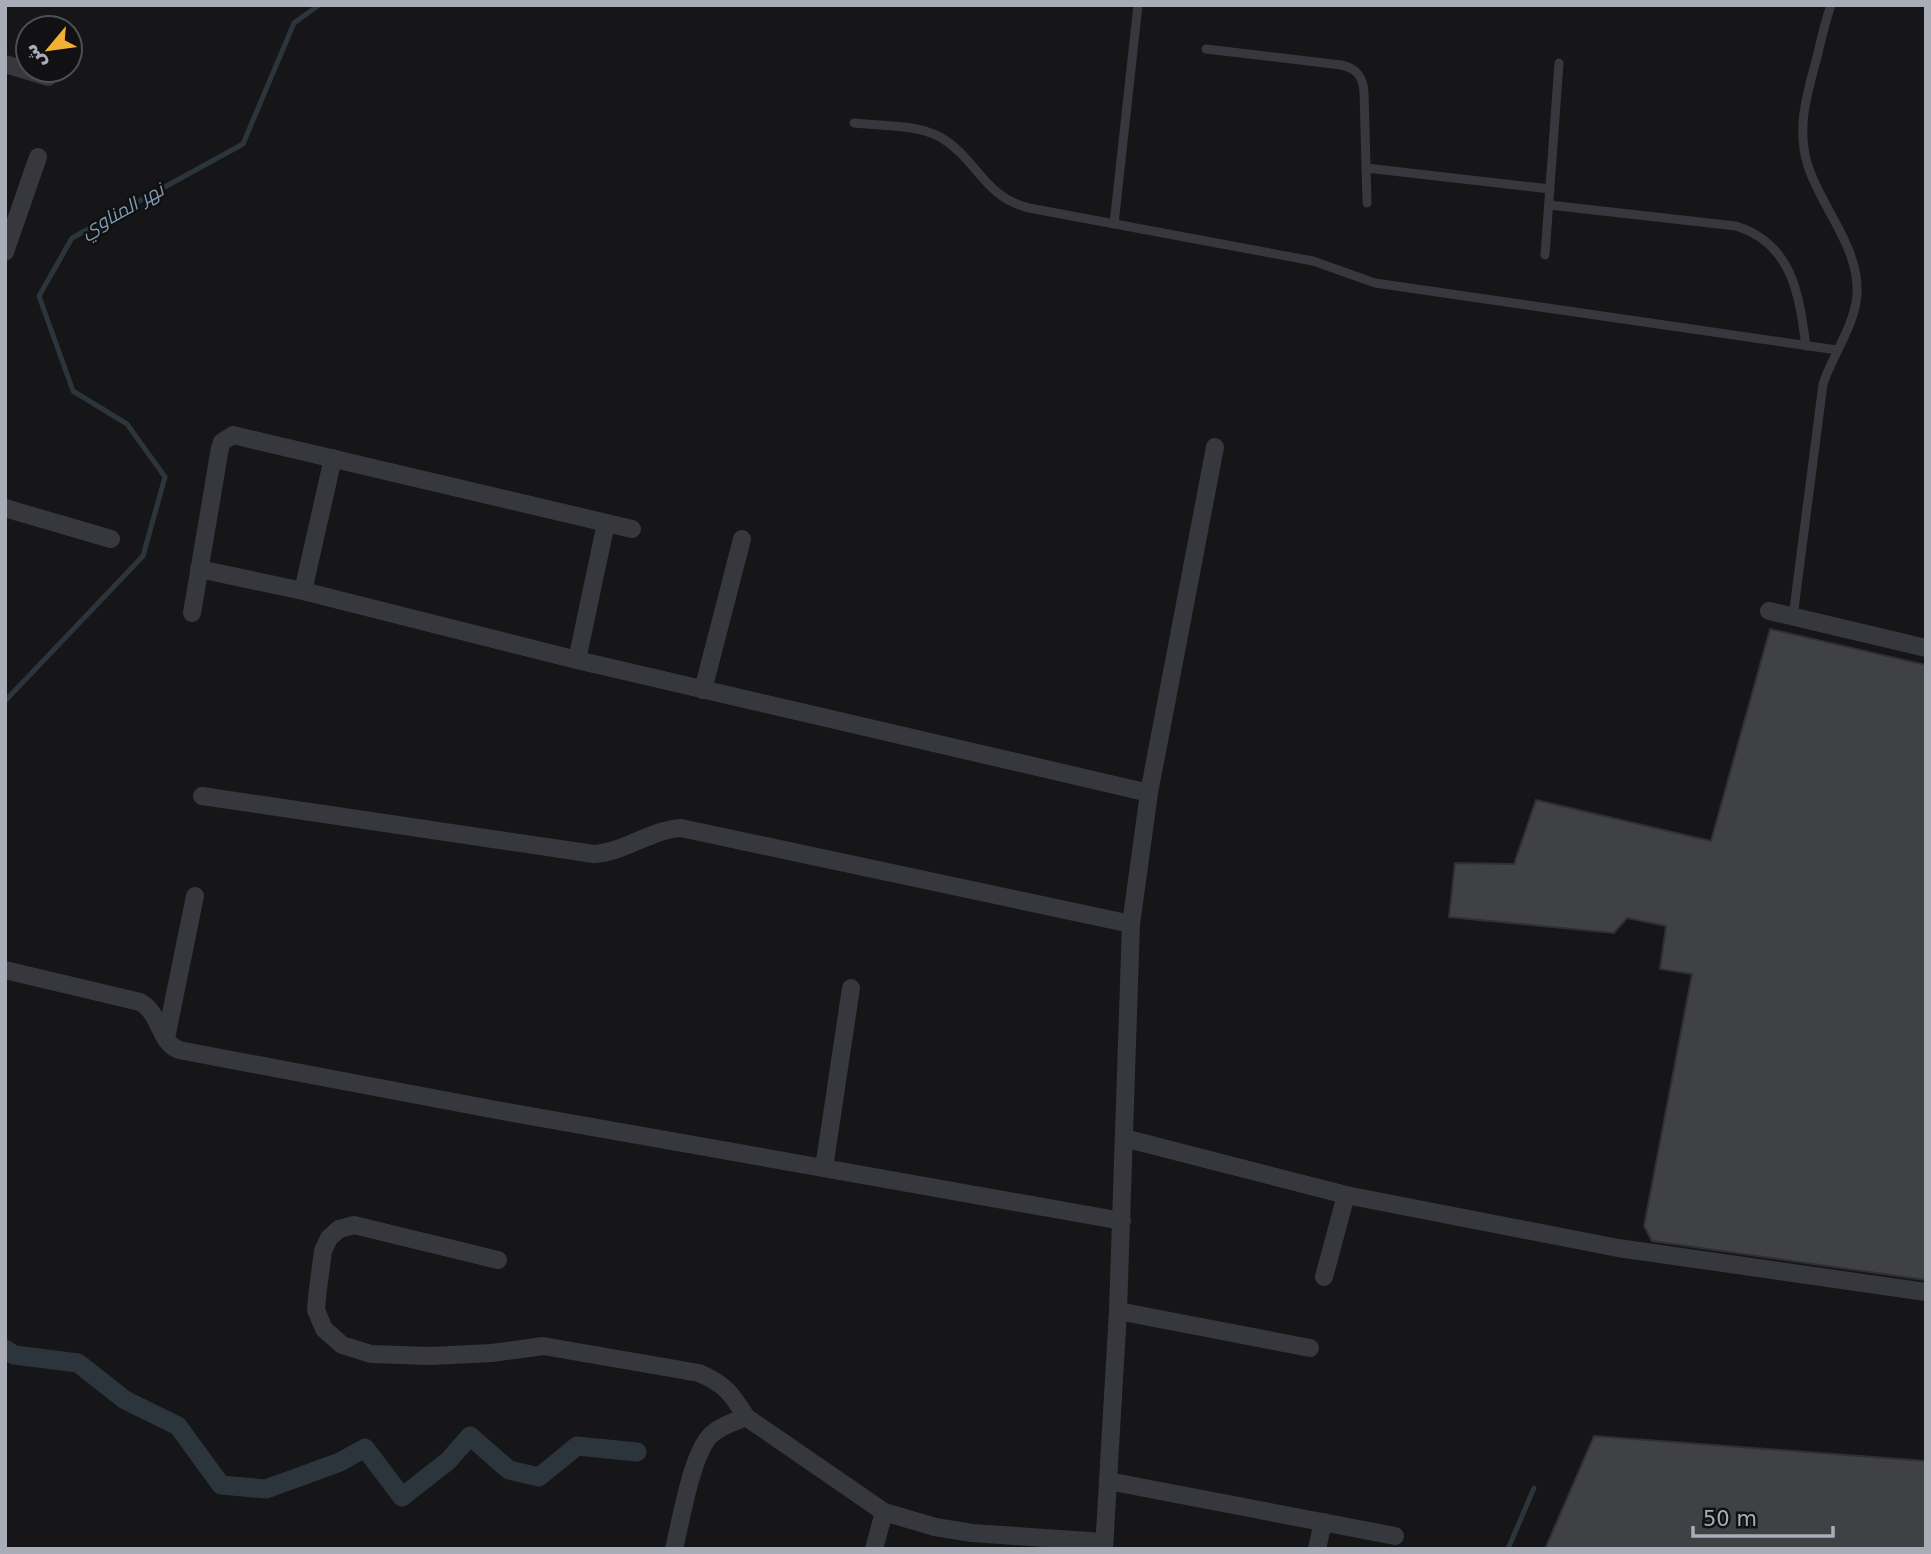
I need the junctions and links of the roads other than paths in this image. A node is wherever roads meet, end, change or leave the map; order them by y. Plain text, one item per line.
1 (1138, 5) edge
2 (1831, 5) edge
3 (1206, 49) dead end
4 (1559, 64) dead end
5 (854, 123) dead end
6 (38, 157) dead end
7 (1366, 168) junction
8 (1550, 189) junction
9 (1367, 203) dead end
10 (1549, 205) junction
11 (1114, 224) junction
12 (5, 253) edge
13 (1545, 255) dead end
14 (1806, 346) junction
15 (1837, 350) junction
16 (1215, 447) dead end
17 (333, 458) junction
18 (5, 508) edge
19 (606, 523) junction
20 (632, 529) dead end
21 (110, 539) dead end
22 (742, 539) dead end
23 (200, 569) junction
24 (303, 591) junction
25 (1769, 611) dead end
26 (192, 613) dead end
27 (1793, 618) junction
28 (1926, 648) edge
29 (577, 660) junction
30 (703, 690) junction
31 (1149, 793) junction
32 (202, 796) dead end
33 (195, 896) dead end
34 (1131, 924) junction
35 (5, 970) edge
36 (851, 988) dead end
37 (166, 1038) junction
38 (1124, 1138) junction
39 (824, 1168) junction
40 (1346, 1195) junction
41 (1122, 1221) junction
42 (498, 1260) dead end
43 (1324, 1277) dead end
44 (1926, 1292) edge
45 (1118, 1311) junction
46 (1310, 1348) dead end
47 (746, 1417) junction
48 (1108, 1481) junction
49 (884, 1512) junction
50 (1323, 1522) junction
51 (1395, 1535) dead end
52 (998, 1542) edge
53 (1104, 1545) edge
54 (674, 1549) edge
55 (874, 1549) edge
56 (1317, 1549) edge

1 - 11 lane
2 - 15 lane
3 - 7 lane
4 - 8 lane
5 - 11 lane
6 - 12 street
7 - 8 lane
7 - 9 lane
8 - 10 lane
10 - 13 lane
10 - 14 lane
11 - 14 lane
14 - 15 lane
15 - 27 lane
16 - 31 street
17 - 19 street
17 - 23 street
17 - 24 street
18 - 21 street
19 - 20 street
19 - 29 street
22 - 30 street
23 - 24 street
23 - 26 street
24 - 29 street
25 - 27 street
27 - 28 street
29 - 30 street
30 - 31 street
31 - 34 street
32 - 34 street
33 - 37 street
34 - 38 street
35 - 37 street
36 - 39 street
37 - 39 street
38 - 40 street
38 - 41 street
39 - 41 street
40 - 43 street
40 - 44 street
41 - 45 street
42 - 47 street
45 - 46 street
45 - 48 street
47 - 49 street
47 - 54 street
48 - 50 street
48 - 53 street
49 - 52 street
49 - 55 street
50 - 51 street
50 - 56 street
52 - 53 street

